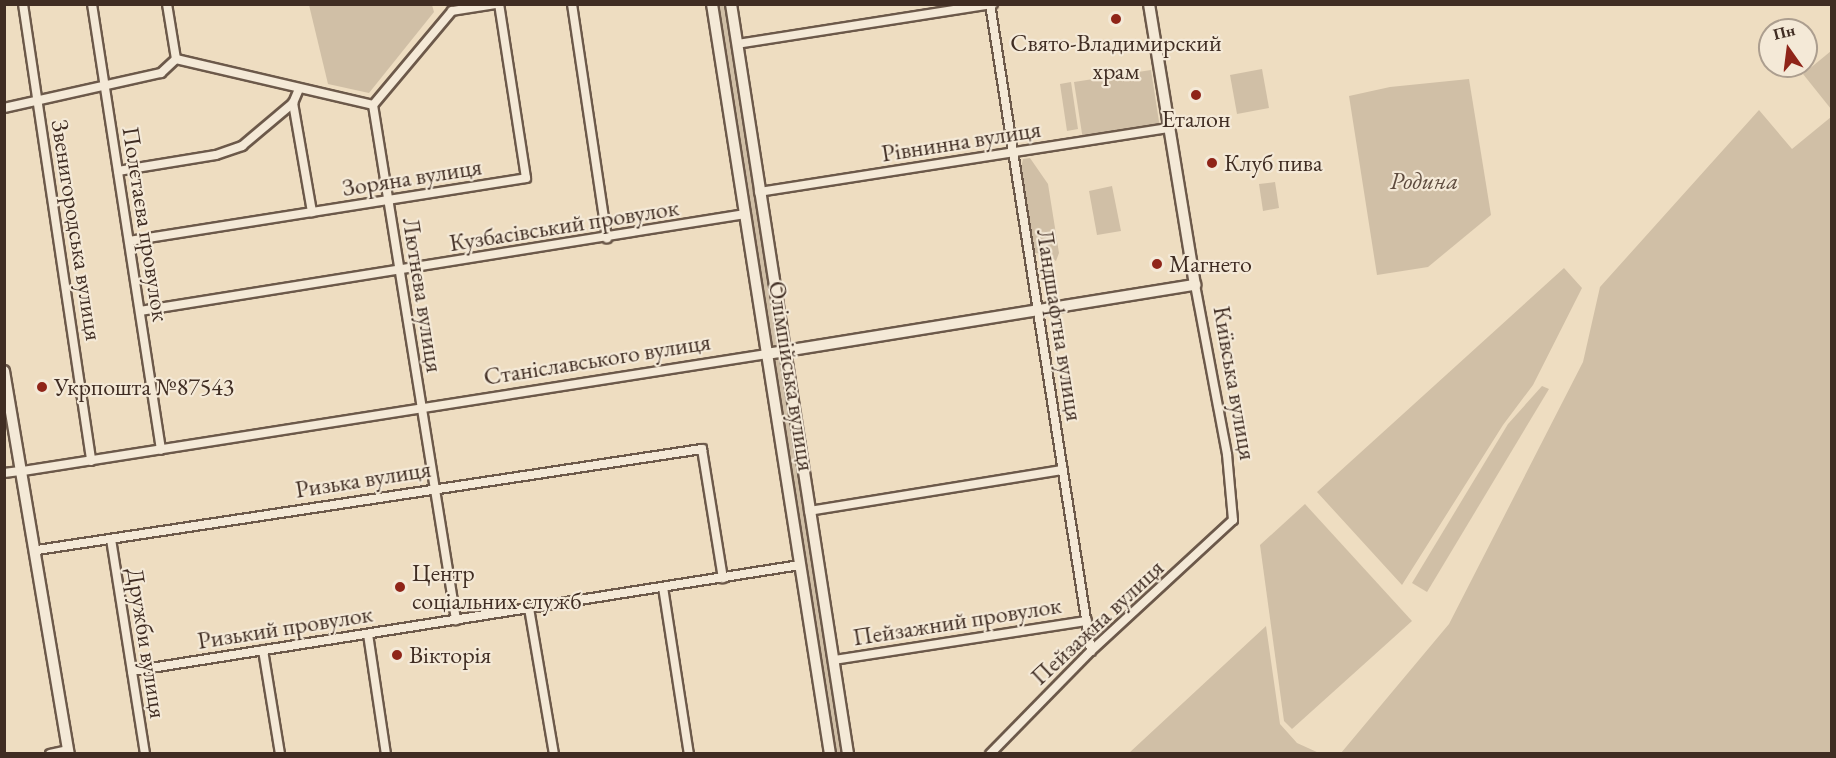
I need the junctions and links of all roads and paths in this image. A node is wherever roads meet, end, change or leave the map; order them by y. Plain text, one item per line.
1 (23, 4) edge
2 (92, 4) edge
3 (166, 4) edge
4 (497, 4) edge
5 (572, 4) edge
6 (712, 4) edge
7 (731, 4) edge
8 (1149, 4) edge
9 (991, 5) edge
10 (450, 8) edge
11 (737, 44) junction
12 (176, 59) junction
13 (105, 86) junction
14 (299, 88) junction
15 (38, 101) junction
16 (293, 103) junction
17 (373, 105) junction
18 (4, 108) edge
19 (1169, 128) junction
20 (1012, 153) junction
21 (118, 171) junction
22 (759, 192) junction
23 (388, 200) junction
24 (312, 212) junction
25 (745, 214) junction
26 (607, 238) junction
27 (129, 241) junction
28 (400, 270) junction
29 (1196, 285) junction
30 (140, 311) junction
31 (1039, 311) junction
32 (785, 350) junction
33 (766, 354) junction
34 (4, 370) edge
35 (422, 409) junction
36 (161, 450) junction
37 (91, 461) junction
38 (1063, 470) junction
39 (22, 471) junction
40 (4, 473) edge
41 (435, 489) junction
42 (809, 511) junction
43 (1233, 520) joint
44 (111, 538) junction
45 (34, 550) junction
46 (800, 565) junction
47 (723, 578) junction
48 (663, 587) junction
49 (529, 608) junction
50 (456, 620) junction
51 (1087, 621) junction
52 (368, 634) junction
53 (263, 650) junction
54 (1091, 651) junction
55 (834, 660) junction
56 (132, 671) junction
57 (66, 752) edge
58 (50, 753) edge
59 (145, 753) edge
60 (280, 753) edge
61 (386, 753) edge
62 (554, 753) edge
63 (689, 753) edge
64 (830, 753) edge
65 (848, 753) edge
66 (990, 753) edge

1 - 15 street, Звенигородська вулиця
2 - 13 street, Полєтаєва провулок
3 - 12 street
4 - 10 street
4 - 23 street, Зоряна вулиця
5 - 26 street
6 - 25 main road, Олімпійська вулиця
7 - 11 main road, Олімпійська вулиця
8 - 19 main road, Київська вулиця
9 - 11 street
9 - 20 street, Ландшафтна вулиця
10 - 17 street
11 - 22 main road, Олімпійська вулиця
12 - 13 street
12 - 14 street
13 - 15 street
13 - 21 street, Полєтаєва провулок
14 - 16 street
14 - 17 street
15 - 18 street
15 - 37 street, Звенигородська вулиця
16 - 21 street
16 - 24 street
17 - 23 street, Лютнева вулиця
19 - 20 street, Рівнинна вулиця
19 - 29 main road, Київська вулиця
20 - 22 street, Рівнинна вулиця
20 - 31 street, Ландшафтна вулиця
21 - 27 street, Полєтаєва провулок
22 - 32 main road, Олімпійська вулиця
23 - 24 street, Зоряна вулиця
23 - 28 street, Лютнева вулиця
24 - 27 street, Зоряна вулиця
25 - 26 street, Кузбасівський провулок
25 - 33 main road, Олімпійська вулиця
26 - 28 street, Кузбасівський провулок
27 - 30 street, Полєтаєва провулок
28 - 30 street, Кузбасівський провулок
28 - 35 street, Лютнева вулиця
29 - 31 main road, Станіславського вулиця
29 - 43 street, Київська вулиця
30 - 36 street, Полєтаєва провулок
31 - 32 main road, Станіславського вулиця
31 - 38 street, Ландшафтна вулиця
32 - 33 main road, Станіславського вулиця
32 - 42 main road, Олімпійська вулиця
33 - 35 street, Станіславського вулиця
33 - 46 main road, Олімпійська вулиця
34 - 39 main road
35 - 36 street, Станіславського вулиця
35 - 41 street, Лютнева вулиця
36 - 37 street, Станіславського вулиця
37 - 39 street, Станіславського вулиця
38 - 42 street
38 - 51 street, Ландшафтна вулиця
39 - 40 street, Станіславського вулиця
39 - 45 main road
41 - 44 street, Ризька вулиця
41 - 47 street, Ризька вулиця
41 - 50 street, Лютнева вулиця
42 - 55 main road, Олімпійська вулиця
43 - 54 street, Пейзажна вулиця
44 - 45 street, Ризька вулиця
44 - 56 street, Дружби вулиця
45 - 57 main road
46 - 47 street, Ризький провулок
46 - 64 main road, Олімпійська вулиця
47 - 48 street, Ризький провулок
48 - 49 street, Ризький провулок
48 - 63 street
49 - 50 street, Ризький провулок
49 - 62 street
50 - 52 street, Ризький провулок
51 - 54 street, Ландшафтна вулиця
51 - 55 street, Пейзажний провулок
52 - 53 street, Ризький провулок
52 - 61 street
53 - 56 street, Ризький провулок
53 - 60 street
54 - 66 street, Пейзажна вулиця
55 - 65 main road, Олімпійська вулиця
56 - 59 street, Дружби вулиця
57 - 58 street

